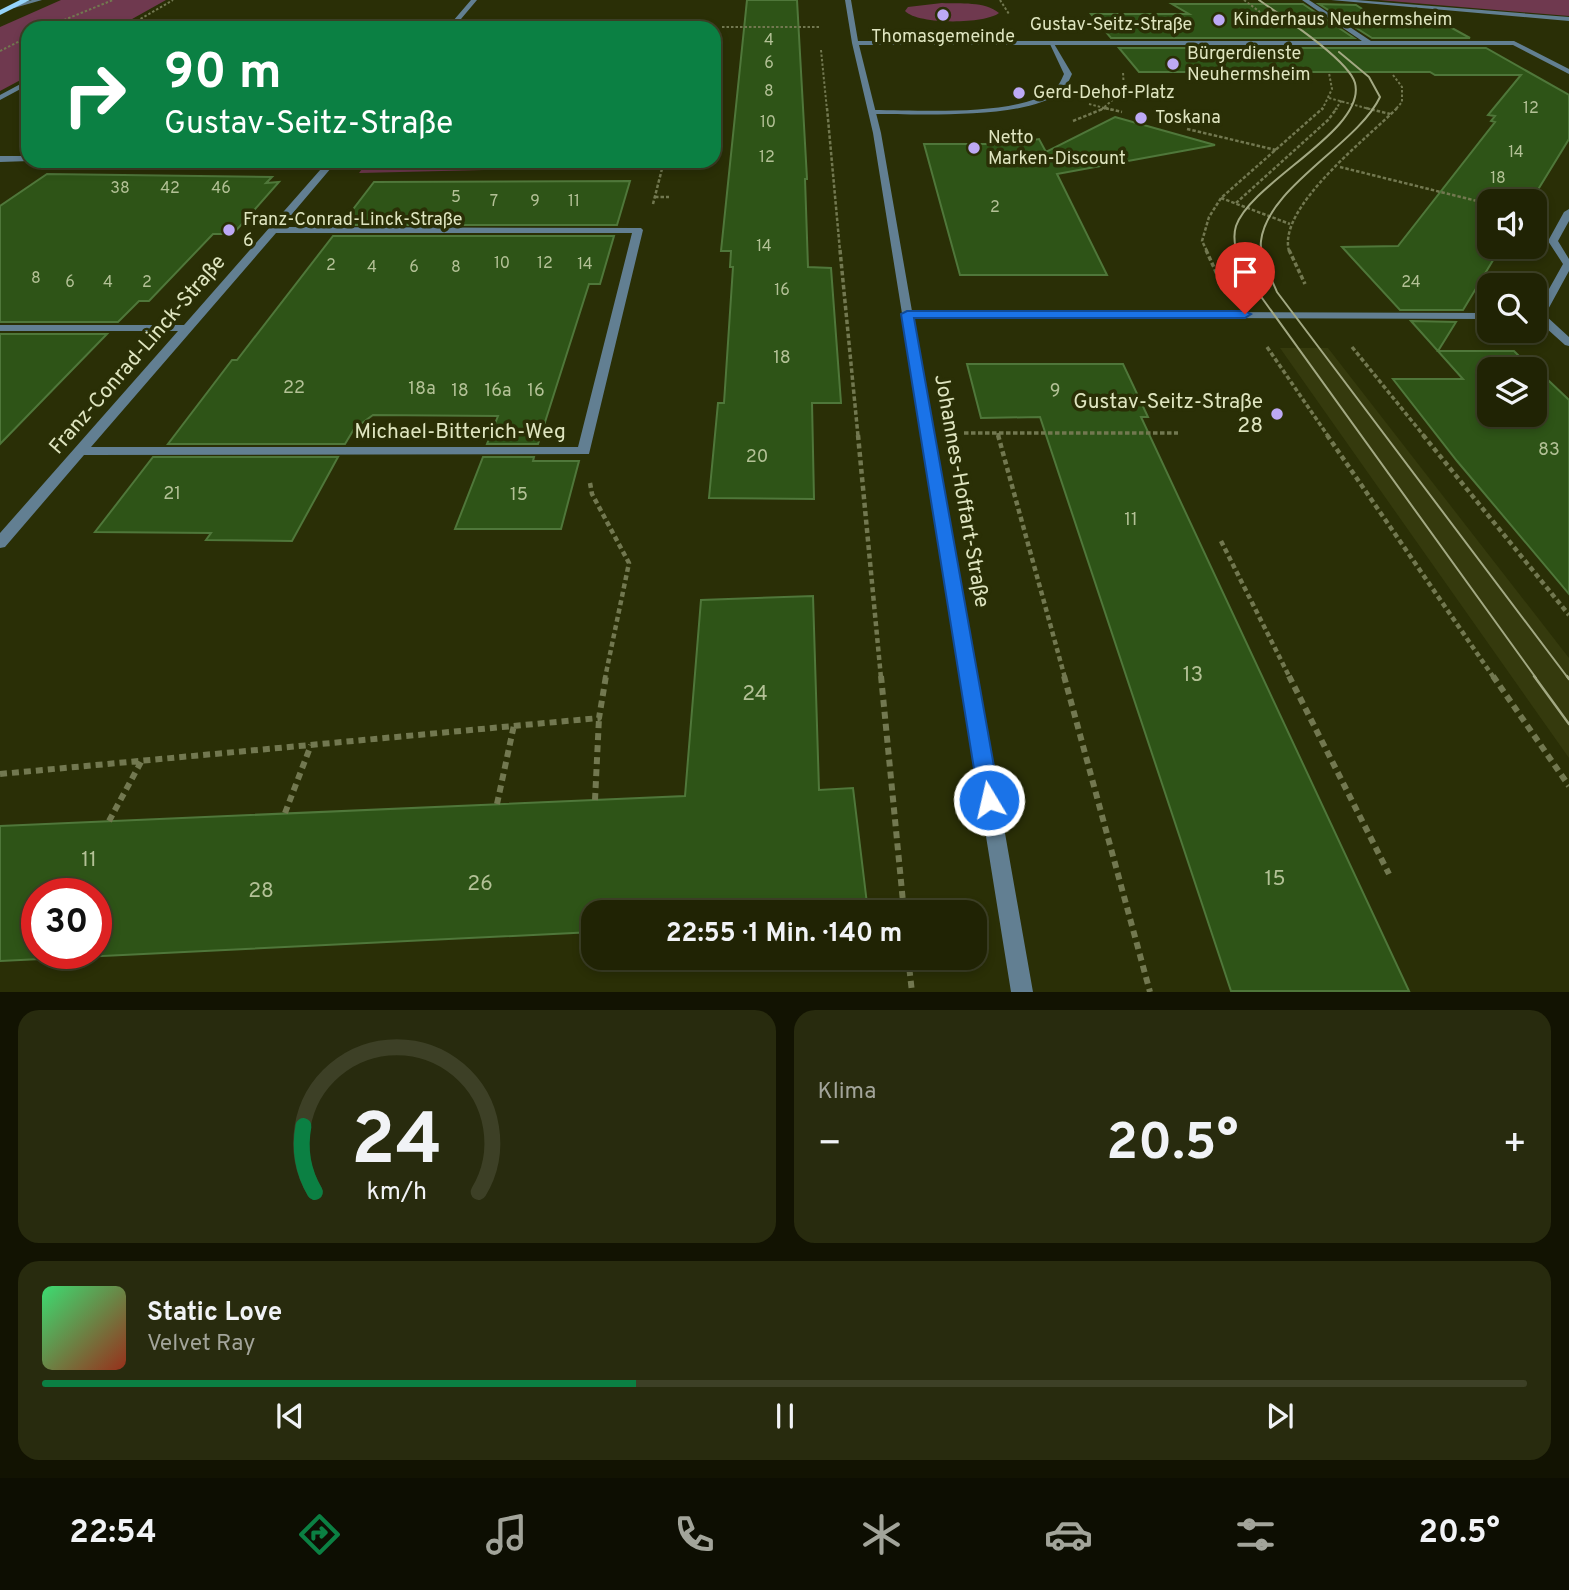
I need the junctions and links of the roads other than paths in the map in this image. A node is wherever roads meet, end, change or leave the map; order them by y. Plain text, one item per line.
1 (26, 0) edge
2 (39, 0) edge
3 (474, 0) edge
4 (848, 0) edge
5 (1305, 0) edge
6 (1334, 0) edge
7 (14, 6) junction
8 (0, 13) edge
9 (1569, 19) edge
10 (456, 21) joint
11 (691, 21) edge
12 (855, 43) junction
13 (1051, 43) junction
14 (1369, 43) junction
15 (1569, 72) edge
16 (21, 86) edge
17 (0, 98) edge
18 (873, 112) junction
19 (0, 159) edge
20 (21, 159) edge
21 (327, 168) edge
22 (1569, 212) edge
23 (273, 230) junction
24 (1568, 262) edge
25 (1547, 299) edge
26 (907, 314) junction
27 (1477, 316) edge
28 (1547, 324) edge
29 (0, 328) edge
30 (187, 328) junction
31 (1569, 343) edge
32 (78, 452) junction
33 (0, 543) edge
34 (1022, 992) edge

1 - 7 main road
2 - 7 street
3 - 10 street
4 - 12 street, Johannes-Hoffart-Straße
5 - 14 street
6 - 9 street
7 - 8 main road
10 - 11 street
12 - 13 street, Gustav-Seitz-Straße
12 - 18 street, Johannes-Hoffart-Straße
13 - 14 street, Gustav-Seitz-Straße
13 - 18 street
14 - 15 street, Gustav-Seitz-Straße
16 - 17 street
18 - 26 street, Johannes-Hoffart-Straße
19 - 20 street
21 - 23 street, Franz-Conrad-Linck-Straße
22 - 24 street
23 - 30 street, Franz-Conrad-Linck-Straße
23 - 32 street, Michael-Bitterich-Weg
24 - 25 street
26 - 27 street
26 - 34 street, Johannes-Hoffart-Straße
28 - 31 street
29 - 30 street
30 - 32 street, Franz-Conrad-Linck-Straße
32 - 33 street, Franz-Conrad-Linck-Straße

